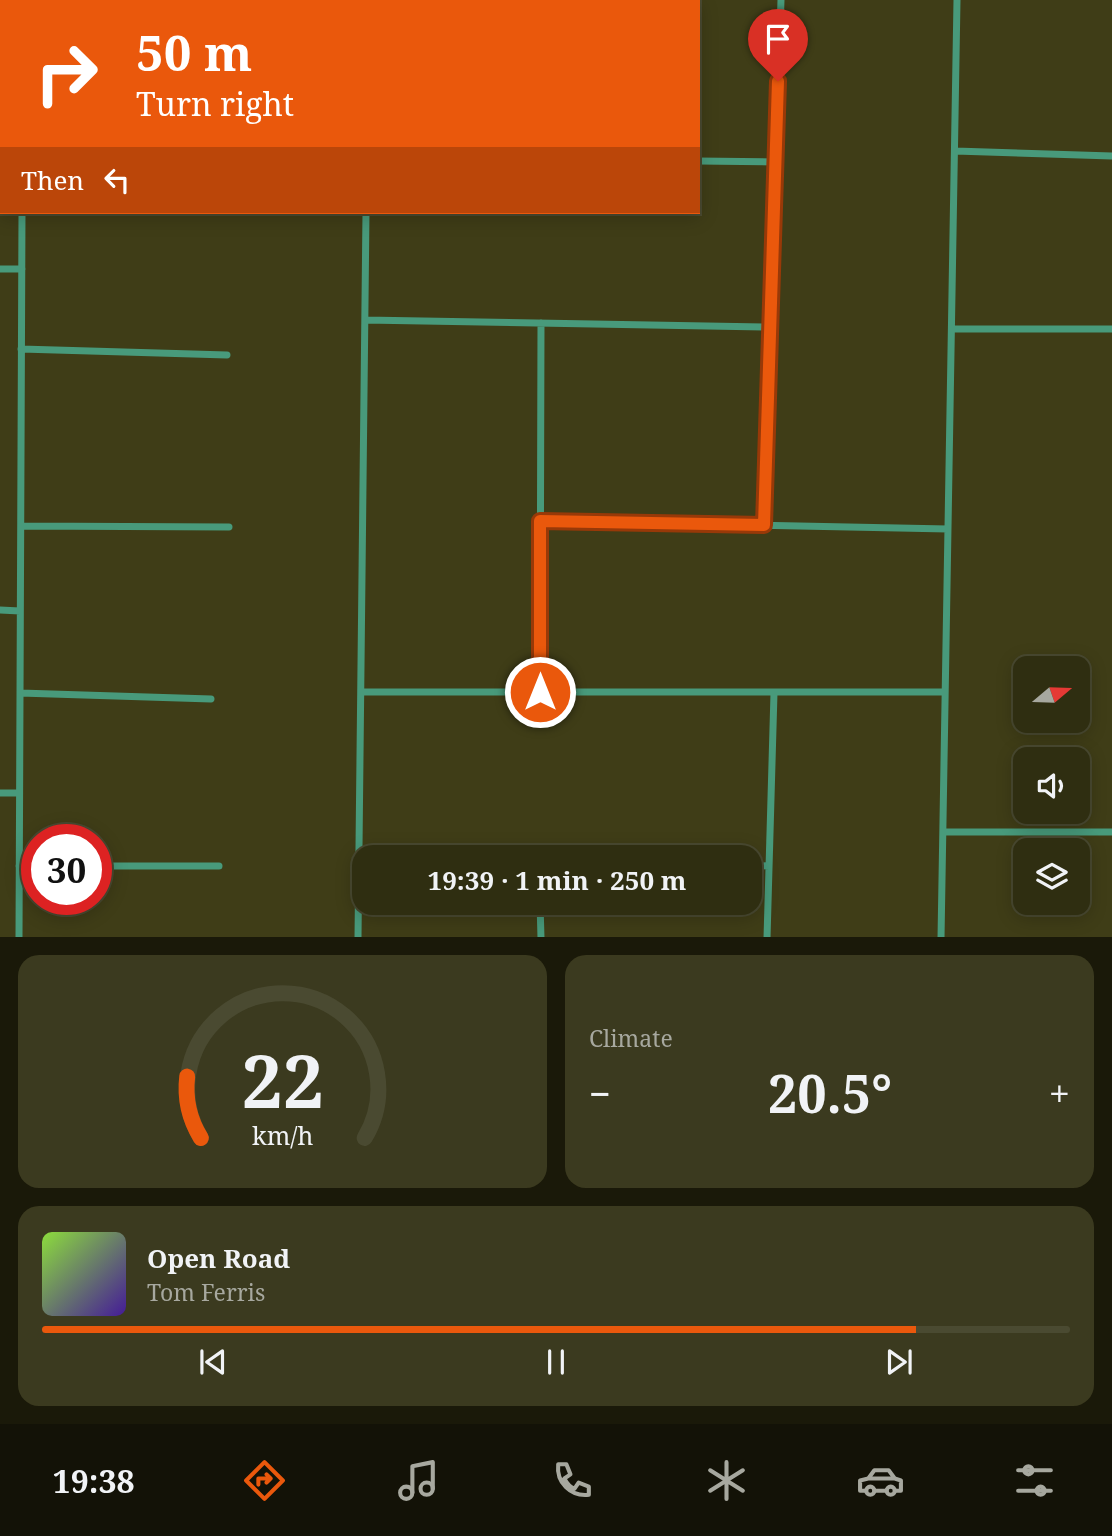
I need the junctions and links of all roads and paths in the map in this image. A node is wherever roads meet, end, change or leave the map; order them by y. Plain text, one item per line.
1 (781, 0) edge
2 (957, 0) edge
3 (955, 151) junction
4 (1112, 156) edge
5 (700, 161) edge
6 (776, 162) junction
7 (22, 214) edge
8 (366, 214) edge
9 (0, 269) edge
10 (22, 269) junction
11 (365, 320) junction
12 (541, 323) junction
13 (770, 327) junction
14 (952, 329) junction
15 (1112, 329) edge
16 (21, 349) junction
17 (227, 355) dead end
18 (540, 521) junction
19 (764, 525) junction
20 (21, 526) junction
21 (229, 527) dead end
22 (948, 529) junction
23 (0, 610) edge
24 (20, 611) junction
25 (362, 692) junction
26 (540, 692) junction
27 (945, 692) junction
28 (20, 693) junction
29 (774, 693) junction
30 (211, 699) dead end
31 (0, 793) edge
32 (19, 793) junction
33 (943, 832) junction
34 (1112, 832) edge
35 (361, 845) edge
36 (19, 866) joint
37 (112, 866) edge
38 (219, 866) dead end
39 (762, 866) edge
40 (769, 866) junction
41 (359, 915) edge
42 (540, 915) edge
43 (19, 937) edge
44 (358, 937) edge
45 (541, 937) edge
46 (767, 937) edge
47 (941, 937) edge

1 - 6 street
2 - 3 street
3 - 4 street
3 - 14 street
5 - 6 street
6 - 13 street
7 - 10 street
8 - 11 street
9 - 10 street
10 - 16 street
11 - 12 street
11 - 25 street
12 - 13 street
12 - 18 street
13 - 19 street
14 - 15 street
14 - 22 street
16 - 17 street
16 - 20 street
18 - 19 street
18 - 26 street
19 - 22 street
20 - 21 street
20 - 24 street
22 - 27 street
23 - 24 street
24 - 28 street
25 - 26 street
25 - 35 street
26 - 29 street
27 - 29 street
27 - 33 street
28 - 30 street
28 - 32 street
29 - 40 street
31 - 32 street
32 - 36 street
33 - 34 street
33 - 47 street
36 - 43 street
37 - 38 street
39 - 40 street
40 - 46 street
41 - 44 street
42 - 45 street

